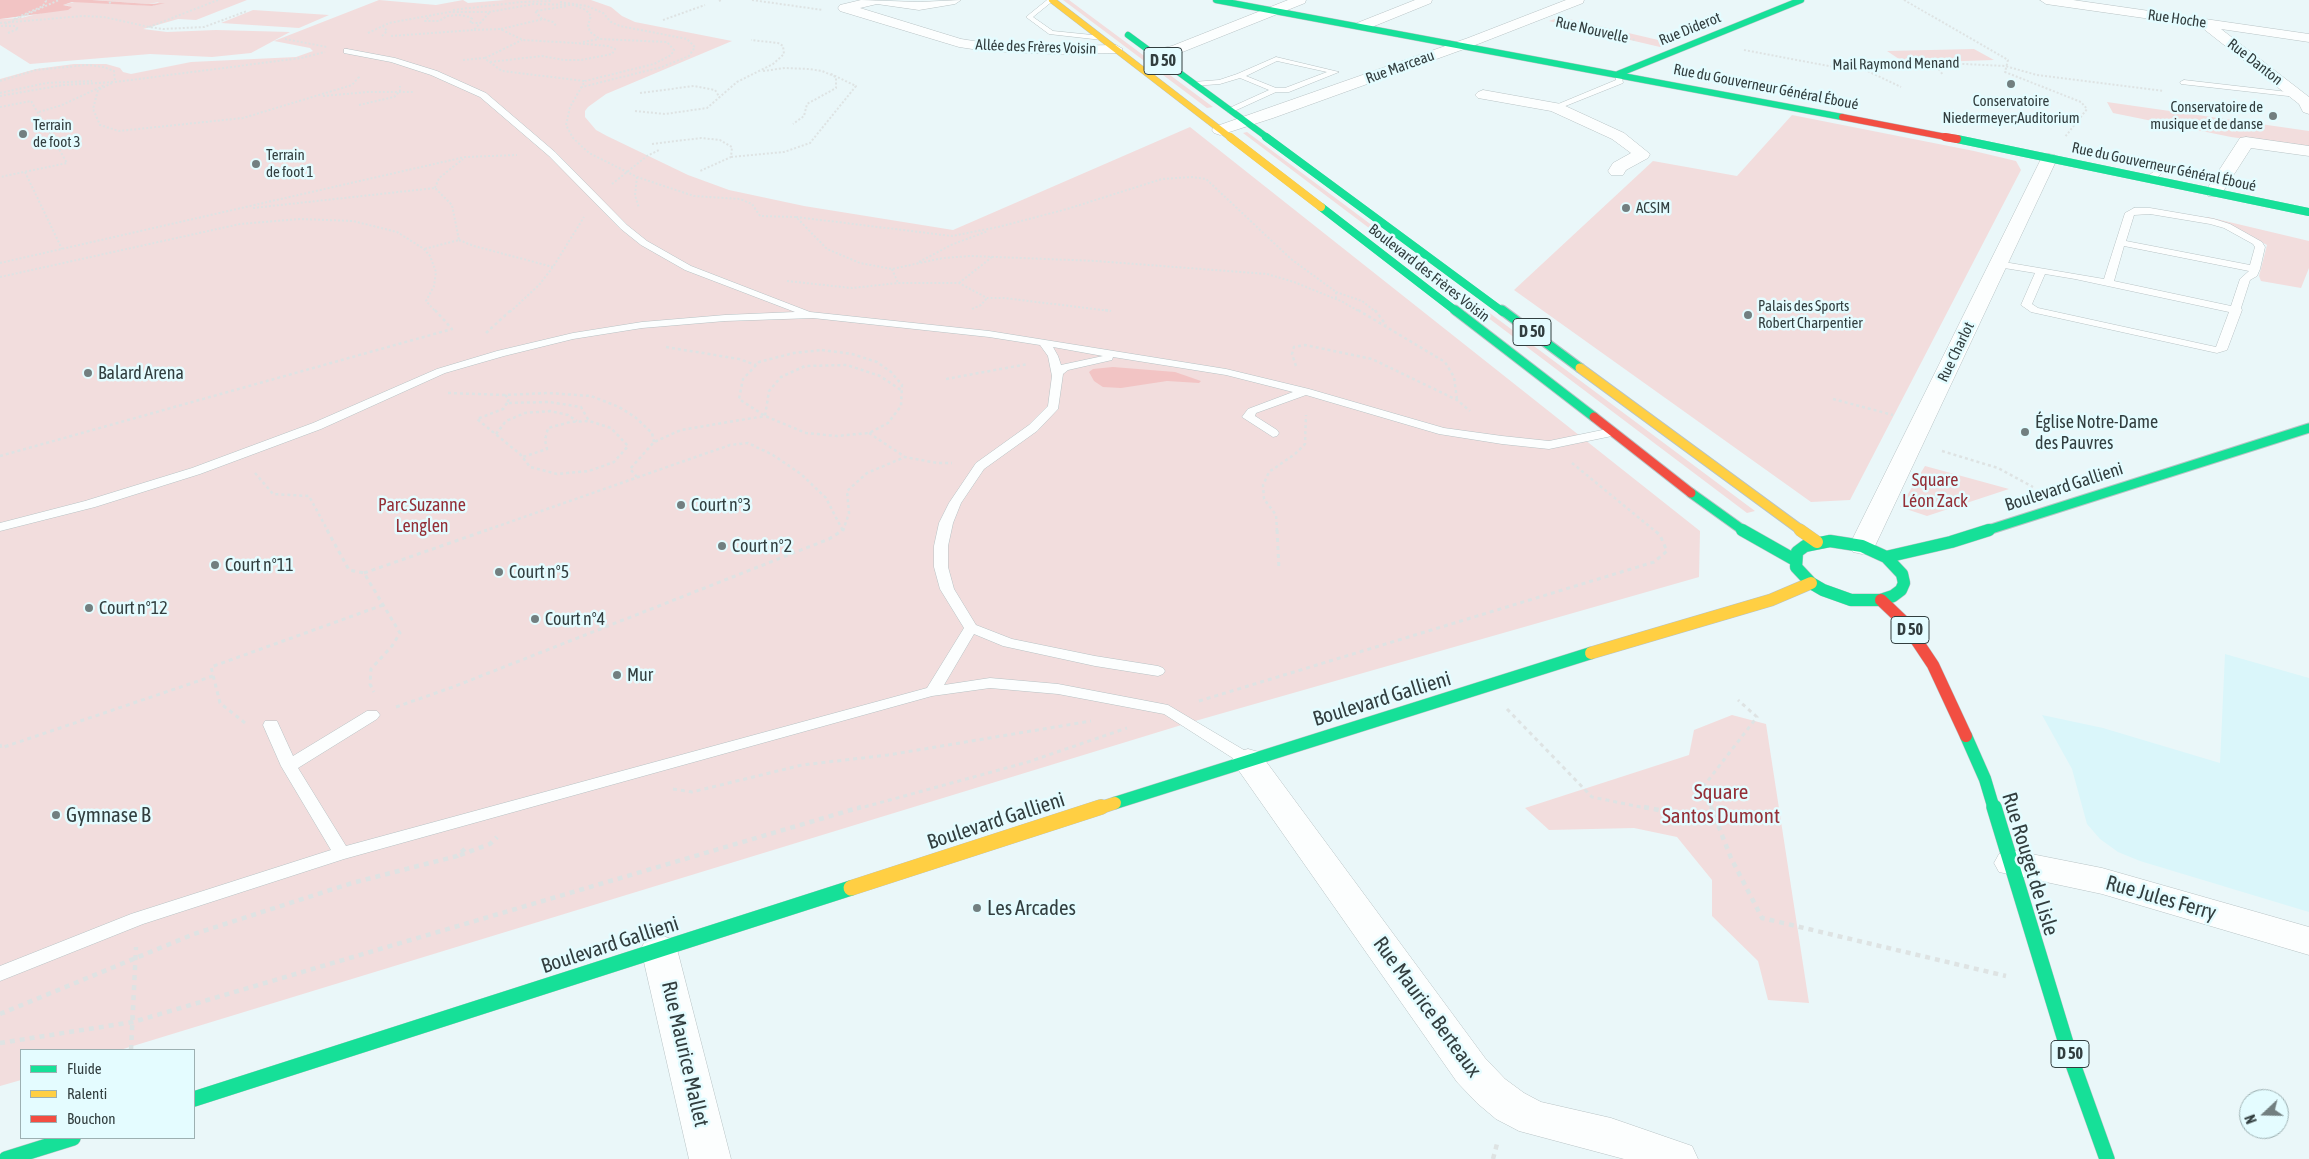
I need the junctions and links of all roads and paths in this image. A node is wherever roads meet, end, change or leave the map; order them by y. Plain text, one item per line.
1 (44, 0) edge
2 (59, 0) edge
3 (218, 0) edge
4 (752, 0) edge
5 (876, 0) edge
6 (954, 0) edge
7 (1052, 0) edge
8 (1216, 0) edge
9 (1245, 0) edge
10 (1300, 0) edge
11 (1426, 0) edge
12 (1578, 0) edge
13 (1801, 0) edge
14 (1904, 0) edge
15 (2046, 0) edge
16 (113, 1) dead end
17 (109, 3) dead end
18 (574, 5) junction
19 (705, 5) dead end
20 (2182, 6) dead end
21 (1256, 7) junction
22 (845, 8) junction
23 (247, 11) dead end
24 (1274, 11) junction
25 (489, 12) junction
26 (439, 13) junction
27 (426, 15) junction
28 (1536, 17) junction
29 (14, 19) dead end
30 (543, 19) junction
31 (663, 20) dead end
32 (2201, 22) junction
33 (0, 23) edge
34 (480, 23) junction
35 (383, 26) junction
36 (1362, 26) junction
37 (148, 27) junction
38 (557, 27) dead end
39 (1117, 27) dead end
40 (500, 29) junction
41 (474, 30) junction
42 (8, 33) dead end
43 (1102, 38) junction
44 (2309, 38) edge
45 (286, 39) dead end
46 (600, 39) junction
47 (523, 40) junction
48 (752, 40) dead end
49 (1699, 41) junction
50 (575, 43) junction
51 (1458, 45) junction
52 (1116, 49) junction
53 (1677, 50) junction
54 (347, 51) junction
55 (1153, 54) junction
56 (323, 58) dead end
57 (484, 58) junction
58 (392, 60) junction
59 (457, 61) dead end
60 (490, 62) junction
61 (1932, 64) junction
62 (1857, 66) junction
63 (2005, 66) junction
64 (2266, 70) junction
65 (356, 72) dead end
66 (756, 73) junction
67 (829, 73) junction
68 (1618, 74) junction
69 (1942, 75) dead end
70 (1240, 76) junction
71 (2300, 76) dead end
72 (0, 81) edge
73 (585, 81) junction
74 (115, 82) junction
75 (2184, 82) dead end
76 (1193, 84) junction
77 (1901, 87) dead end
78 (581, 88) junction
79 (1275, 90) junction
80 (400, 91) junction
81 (2166, 91) dead end
82 (419, 92) dead end
83 (640, 93) dead end
84 (0, 95) edge
85 (1483, 95) dead end
86 (314, 97) junction
87 (720, 99) junction
88 (2305, 102) edge
89 (359, 105) dead end
90 (0, 107) edge
91 (1555, 107) junction
92 (635, 111) dead end
93 (1230, 111) junction
94 (39, 112) junction
95 (1246, 122) junction
96 (793, 124) dead end
97 (1220, 130) junction
98 (652, 144) dead end
99 (658, 150) dead end
100 (2309, 151) edge
101 (552, 154) junction
102 (465, 157) junction
103 (731, 157) junction
104 (2049, 158) junction
105 (2166, 166) dead end
106 (1617, 171) dead end
107 (24, 172) junction
108 (627, 172) junction
109 (700, 172) dead end
110 (0, 177) edge
111 (637, 177) junction
112 (2150, 179) junction
113 (435, 188) junction
114 (2214, 192) junction
115 (596, 197) junction
116 (239, 209) junction
117 (639, 209) dead end
118 (2309, 212) edge
119 (796, 217) junction
120 (998, 228) junction
121 (459, 240) junction
122 (2121, 242) junction
123 (62, 249) junction
124 (424, 250) junction
125 (992, 257) junction
126 (0, 263) edge
127 (915, 264) junction
128 (1998, 264) junction
129 (553, 267) junction
130 (892, 269) junction
131 (2255, 269) junction
132 (2041, 271) junction
133 (0, 277) edge
134 (780, 280) dead end
135 (898, 283) junction
136 (959, 283) junction
137 (2108, 283) junction
138 (1336, 292) junction
139 (1336, 299) junction
140 (2236, 310) junction
141 (1111, 311) dead end
142 (814, 315) junction
143 (1387, 327) junction
144 (484, 334) dead end
145 (1044, 343) junction
146 (1131, 358) junction
147 (1054, 360) junction
148 (1057, 374) junction
149 (946, 379) dead end
150 (406, 386) junction
151 (902, 391) junction
152 (1305, 391) junction
153 (505, 395) junction
154 (1833, 399) dead end
155 (507, 403) junction
156 (765, 416) junction
157 (589, 421) junction
158 (1922, 421) junction
159 (577, 422) junction
160 (2309, 428) edge
161 (1612, 432) junction
162 (869, 433) junction
163 (1274, 433) dead end
164 (496, 434) junction
165 (1912, 441) junction
166 (654, 442) junction
167 (1549, 445) junction
168 (240, 454) junction
169 (0, 456) edge
170 (523, 457) junction
171 (904, 457) junction
172 (987, 462) junction
173 (637, 477) junction
174 (2064, 505) junction
175 (0, 527) edge
176 (843, 531) junction
177 (1817, 542) junction
178 (1862, 546) junction
179 (1886, 557) junction
180 (1794, 560) junction
181 (1279, 569) dead end
182 (364, 573) junction
183 (1810, 583) junction
184 (1881, 600) junction
185 (383, 605) junction
186 (971, 628) junction
187 (1158, 671) dead end
188 (213, 676) junction
189 (1486, 686) junction
190 (932, 690) junction
191 (1738, 700) dead end
192 (414, 702) dead end
193 (1168, 710) junction
194 (372, 715) joint
195 (1092, 721) dead end
196 (271, 725) joint
197 (0, 744) edge
198 (1248, 760) junction
199 (289, 766) junction
200 (611, 780) junction
201 (1717, 822) junction
202 (471, 843) dead end
203 (342, 853) junction
204 (2011, 863) junction
205 (137, 919) junction
206 (2309, 942) edge
207 (659, 949) junction
208 (136, 958) junction
209 (0, 974) edge
210 (2048, 986) junction
211 (0, 1014) edge
212 (133, 1022) junction
213 (0, 1043) edge
214 (131, 1049) edge
215 (195, 1099) edge
216 (70, 1139) edge
217 (6, 1159) edge
218 (710, 1159) edge
219 (1677, 1159) edge
220 (2108, 1159) edge

1 - 29 path, bridge
2 - 42 path, bridge
3 - 37 path
4 - 22 path
5 - 6 street
5 - 22 street
7 - 43 main road, Boulevard des Frères Voisin / D 50
7 - 43 lane
8 - 21 main road, Rue du Gouverneur Général Éboué
9 - 21 lane
10 - 24 street
11 - 36 street
12 - 28 street, Rue Marceau
13 - 49 main road, Rue Diderot
14 - 63 path, Mail Raymond Menand
15 - 32 street, Rue Hoche
16 - 17 path
18 - 25 path
18 - 30 path
18 - 46 path
19 - 31 path
20 - 32 street, Rue Danton
21 - 24 main road, Rue du Gouverneur Général Éboué
22 - 52 street, Allée des Frères Voisin
23 - 37 path
24 - 36 main road, Rue du Gouverneur Général Éboué
24 - 55 street
25 - 26 path
25 - 34 path
26 - 27 path
26 - 34 path
27 - 35 path
27 - 78 path
28 - 51 street, Rue Marceau
28 - 53 path, Rue Nouvelle
30 - 38 path
30 - 40 path
32 - 44 street, Rue Hoche
32 - 64 street, Rue Danton
33 - 37 path
34 - 41 path
35 - 41 path
35 - 54 path
36 - 51 main road, Rue du Gouverneur Général Éboué
39 - 55 main road, Boulevard des Frères Voisin / D 50
40 - 41 path
40 - 47 path
43 - 52 main road, Boulevard des Frères Voisin / D 50
45 - 54 path
46 - 50 path
46 - 73 path
47 - 50 path
47 - 57 path
48 - 66 path
49 - 53 main road, Rue Diderot
49 - 62 path, Mail Raymond Menand
50 - 60 path
51 - 68 main road, Rue du Gouverneur Général Éboué
51 - 95 street, Rue Marceau
52 - 97 main road, Boulevard des Frères Voisin / D 50
53 - 68 main road, Rue Diderot
54 - 58 lane
55 - 76 main road, Boulevard des Frères Voisin / D 50
56 - 74 path
57 - 59 path
57 - 60 path
58 - 80 path
58 - 101 lane
60 - 73 path
61 - 62 path, Mail Raymond Menand
61 - 63 path, Mail Raymond Menand
61 - 69 path
62 - 77 path
63 - 81 path, Mail Raymond Menand
63 - 104 path
64 - 71 street
64 - 88 street, Rue Danton
65 - 86 path
66 - 67 path
66 - 87 path
67 - 96 path
67 - 103 path
68 - 91 lane
68 - 104 main road, Rue du Gouverneur Général Éboué
70 - 76 lane
70 - 79 lane
70 - 79 lane
72 - 74 path
73 - 78 path
74 - 84 path
74 - 86 path
74 - 94 path
75 - 88 lane
76 - 93 main road, Boulevard des Frères Voisin / D 50
78 - 108 path
79 - 93 lane
80 - 82 path
80 - 86 path
80 - 89 path
83 - 87 path
85 - 91 street
87 - 92 path
90 - 94 path
91 - 106 street
93 - 95 main road, Boulevard des Frères Voisin / D 50
94 - 107 path
95 - 97 street, Rue Marceau
95 - 177 main road, Boulevard des Frères Voisin / D 50
97 - 161 main road, Boulevard des Frères Voisin / D 50
98 - 103 path
99 - 108 path
100 - 114 street
101 - 102 path
101 - 115 lane
102 - 113 path
102 - 116 path
103 - 109 path
104 - 112 main road, Rue du Gouverneur Général Éboué
104 - 128 street, Rue Charlot
105 - 112 lane
107 - 110 path
107 - 123 path
108 - 111 path
108 - 115 path
111 - 117 path
111 - 119 path
112 - 114 main road, Rue du Gouverneur Général Éboué
113 - 116 path
113 - 121 path
114 - 118 main road, Rue du Gouverneur Général Éboué
115 - 129 path
115 - 142 lane
116 - 123 path
119 - 120 path
119 - 130 path
120 - 127 path
120 - 138 path
121 - 124 path
121 - 129 path
122 - 131 lane
122 - 131 lane
122 - 137 lane
123 - 126 path
124 - 133 path
124 - 169 path
125 - 127 path
125 - 136 path
125 - 139 path
127 - 130 path
128 - 132 lane
128 - 158 street, Rue Charlot
129 - 144 path
130 - 135 path
131 - 140 lane
132 - 137 lane
132 - 140 lane
134 - 135 path
135 - 136 path
136 - 141 path
137 - 140 lane
138 - 139 path
138 - 143 path
139 - 143 path
142 - 145 lane
142 - 150 lane
143 - 152 path
145 - 146 lane
145 - 147 lane
146 - 148 lane
146 - 152 lane
147 - 148 lane
147 - 149 path
148 - 172 lane
150 - 153 path
150 - 168 lane
151 - 156 path
151 - 156 path
151 - 162 path
152 - 163 lane
152 - 167 lane
152 - 181 path
153 - 155 path
153 - 166 path
154 - 158 path
155 - 157 path
155 - 164 path
156 - 162 path
156 - 166 path
157 - 159 path
157 - 170 path
158 - 165 street, Rue Charlot
159 - 164 path
159 - 170 path
160 - 174 main road, Boulevard Gallieni
161 - 167 lane
161 - 180 main road, Boulevard des Frères Voisin / D 50
162 - 171 path
164 - 170 path
165 - 174 path
165 - 178 street, Rue Charlot
166 - 173 path
167 - 193 path
168 - 175 lane
168 - 182 path
171 - 172 path
171 - 176 path
172 - 186 lane
173 - 176 path
173 - 182 path
174 - 179 main road, Boulevard Gallieni
176 - 192 path
177 - 178 main road
177 - 180 main road
178 - 179 main road
179 - 184 main road
180 - 183 main road
182 - 185 path
183 - 184 main road
183 - 189 main road, Boulevard Gallieni
184 - 204 main road, Rue Rouget de Lisle / D 50
185 - 188 path
185 - 194 path
186 - 187 lane
186 - 190 lane
188 - 196 path
188 - 197 path
189 - 198 main road, Boulevard Gallieni
189 - 201 path
190 - 193 lane
190 - 200 lane
191 - 201 path
193 - 198 lane
193 - 212 path
194 - 199 lane
195 - 200 path
196 - 199 lane
198 - 207 main road, Boulevard Gallieni
198 - 219 street, Rue Maurice Berteaux
199 - 203 lane
200 - 203 lane
201 - 210 path
202 - 208 path
203 - 205 lane
204 - 206 street, Rue Jules Ferry
204 - 210 main road, Rue Rouget de Lisle / D 50
205 - 208 path
205 - 209 lane
207 - 215 main road, Boulevard Gallieni
207 - 218 street, Rue Maurice Mallet
208 - 211 path
208 - 212 path
210 - 220 main road, Rue Rouget de Lisle / D 50
212 - 213 path
212 - 214 path
216 - 217 main road

